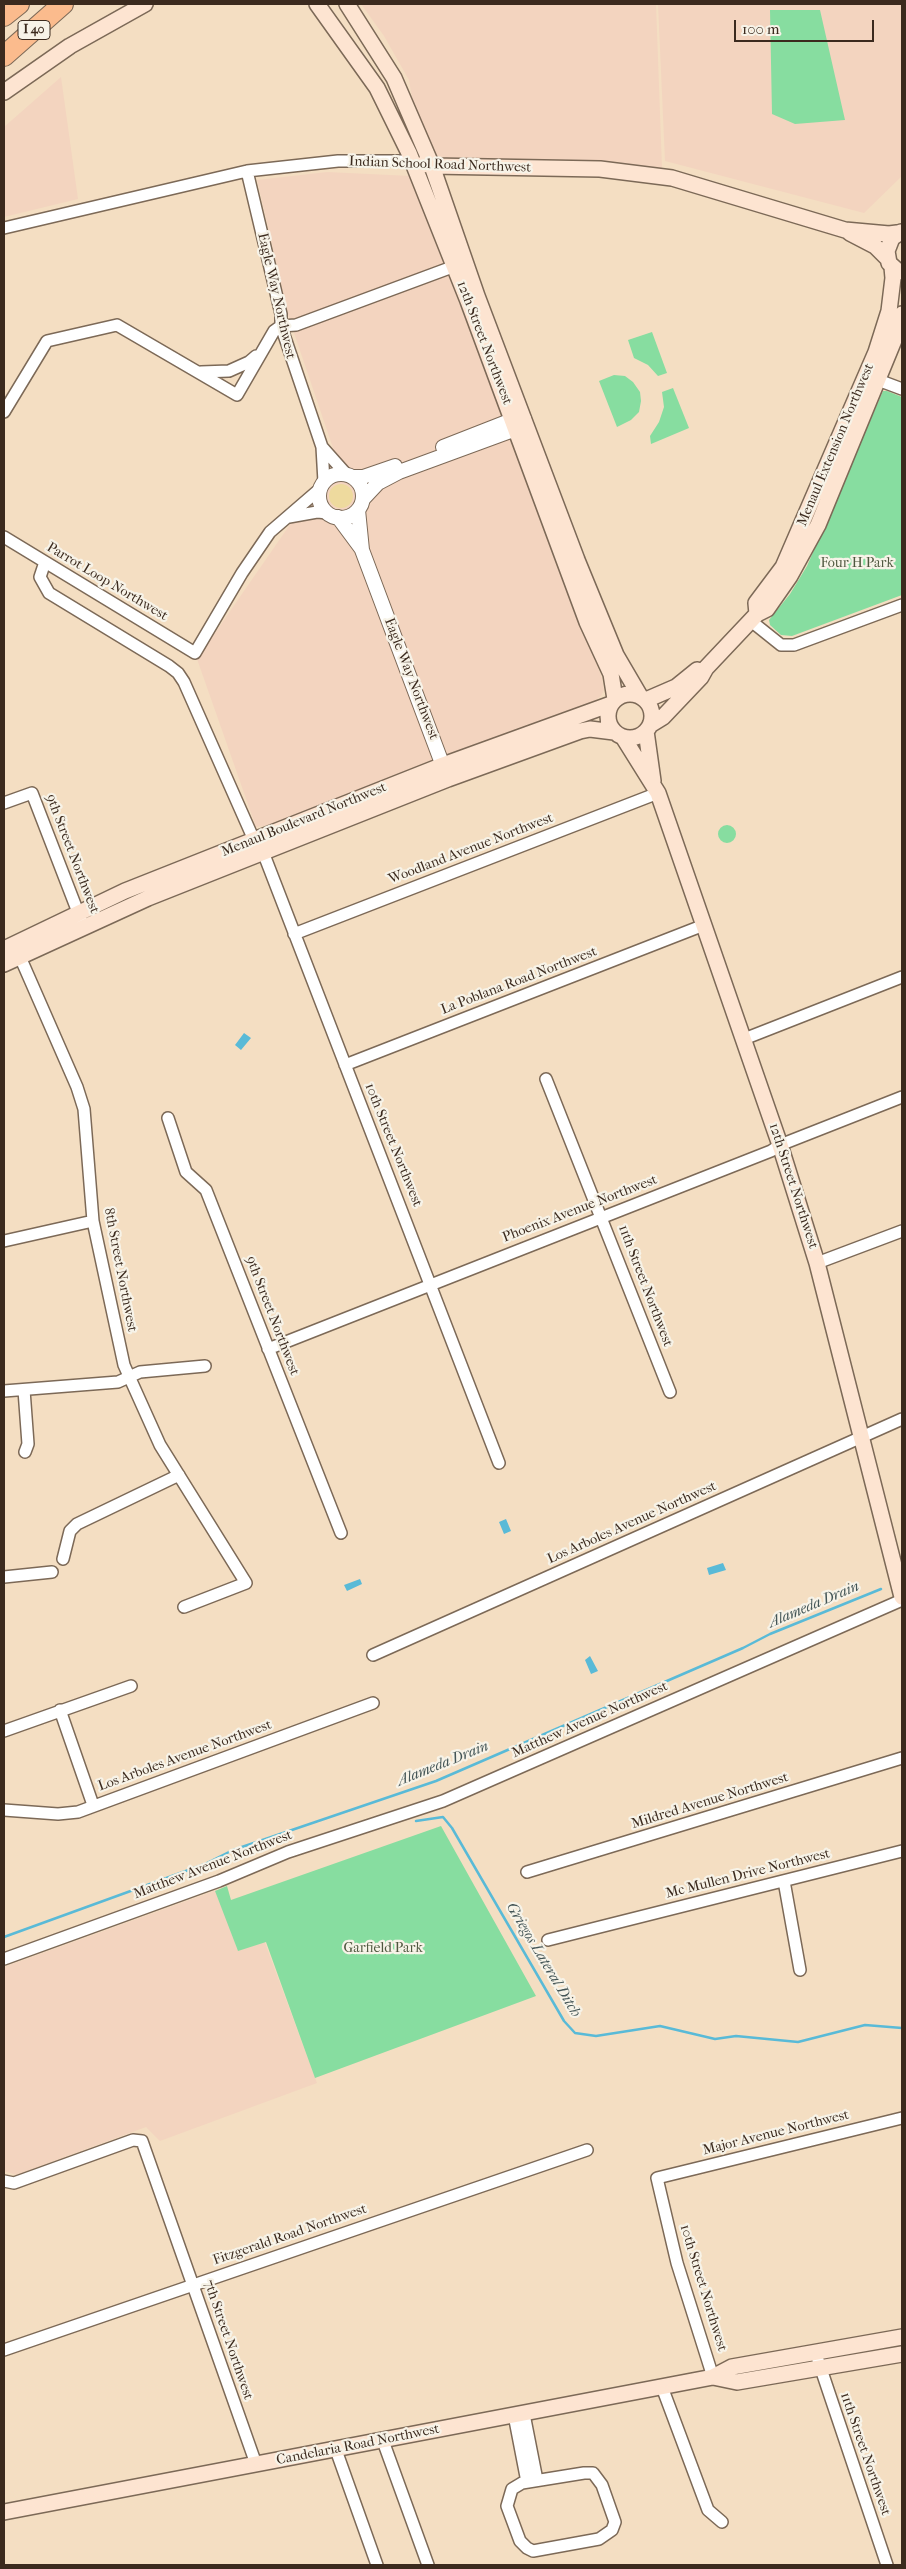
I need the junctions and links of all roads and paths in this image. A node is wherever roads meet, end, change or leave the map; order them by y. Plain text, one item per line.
1 (18, 4) edge
2 (63, 4) edge
3 (146, 4) edge
4 (317, 4) edge
5 (347, 4) edge
6 (4, 16) edge
7 (4, 56) edge
8 (4, 92) edge
9 (412, 161) junction
10 (432, 166) junction
11 (247, 171) junction
12 (4, 228) edge
13 (845, 230) junction
14 (900, 232) edge
15 (455, 266) junction
16 (894, 266) edge
17 (902, 314) edge
18 (280, 326) junction
19 (262, 350) junction
20 (198, 372) junction
21 (878, 380) junction
22 (902, 389) edge
23 (4, 412) edge
24 (518, 423) junction
25 (322, 447) junction
26 (349, 476) junction
27 (322, 485) junction
28 (360, 504) junction
29 (333, 515) junction
30 (287, 517) junction
31 (4, 536) edge
32 (362, 550) junction
33 (45, 562) junction
34 (902, 605) edge
35 (754, 617) junction
36 (706, 668) junction
37 (643, 698) junction
38 (613, 702) junction
39 (648, 728) junction
40 (618, 735) junction
41 (446, 772) junction
42 (656, 789) junction
43 (4, 803) edge
44 (254, 840) junction
45 (263, 852) junction
46 (81, 920) junction
47 (704, 925) junction
48 (294, 934) junction
49 (13, 949) edge
50 (4, 964) edge
51 (902, 977) edge
52 (744, 1039) junction
53 (345, 1065) junction
54 (546, 1079) dead end
55 (902, 1097) edge
56 (168, 1118) dead end
57 (780, 1145) junction
58 (602, 1217) junction
59 (93, 1221) junction
60 (902, 1231) edge
61 (4, 1241) edge
62 (817, 1263) junction
63 (431, 1283) junction
64 (268, 1349) junction
65 (205, 1366) dead end
66 (129, 1378) junction
67 (24, 1390) junction
68 (4, 1391) edge
69 (670, 1392) dead end
70 (902, 1419) edge
71 (862, 1437) junction
72 (24, 1452) dead end
73 (499, 1463) dead end
74 (179, 1475) junction
75 (341, 1532) dead end
76 (63, 1559) dead end
77 (52, 1572) dead end
78 (4, 1577) edge
79 (902, 1598) edge
80 (184, 1607) dead end
81 (374, 1655) dead end
82 (131, 1686) dead end
83 (373, 1704) dead end
84 (60, 1710) junction
85 (4, 1731) edge
86 (902, 1758) edge
87 (93, 1805) junction
88 (4, 1810) edge
89 (902, 1852) edge
90 (527, 1872) dead end
91 (784, 1881) junction
92 (548, 1940) dead end
93 (4, 1959) edge
94 (800, 1970) dead end
95 (902, 2118) edge
96 (587, 2150) dead end
97 (657, 2178) joint
98 (4, 2182) edge
99 (192, 2285) junction
100 (902, 2337) edge
101 (4, 2350) edge
102 (814, 2352) junction
103 (902, 2354) edge
104 (820, 2366) junction
105 (713, 2377) junction
106 (662, 2387) junction
107 (519, 2415) junction
108 (383, 2441) junction
109 (336, 2450) junction
110 (256, 2464) junction
111 (532, 2481) junction
112 (4, 2512) edge
113 (722, 2522) dead end
114 (377, 2565) edge
115 (428, 2565) edge
116 (887, 2565) edge

1 - 6 highway, I 40
2 - 7 highway, I 40
3 - 8 main road
4 - 9 main road, 12th Street Northwest
5 - 10 main road, 12th Street Northwest
9 - 10 main road, Indian School Road Northwest
9 - 11 street, Indian School Road Northwest
9 - 15 main road, 12th Street Northwest
10 - 13 main road, Indian School Road Northwest
10 - 24 main road, 12th Street Northwest
11 - 12 street, Indian School Road Northwest
11 - 18 street, Eagle Way Northwest
13 - 14 main road, Indian School Road Northwest
13 - 16 main road, Indian School Road Northwest
14 - 16 main road, Menaul Extension Northwest
15 - 18 street
15 - 24 main road, 12th Street Northwest
16 - 35 main road, Menaul Extension Northwest
17 - 21 main road, Menaul Extension Northwest
18 - 19 street
18 - 25 street, Eagle Way Northwest
19 - 20 street
19 - 20 street
20 - 23 street
21 - 22 street
21 - 35 main road, Menaul Extension Northwest
24 - 26 street
24 - 28 street
24 - 37 main road, 12th Street Northwest
24 - 38 main road, 12th Street Northwest
25 - 26 street, Eagle Way Northwest
25 - 27 street, Eagle Way Northwest
26 - 27 street
26 - 28 street
27 - 29 street
27 - 30 street
28 - 29 street
28 - 32 street, Eagle Way Northwest
29 - 30 street
29 - 32 street, Eagle Way Northwest
30 - 33 street, Parrot Loop Northwest
31 - 33 street, Parrot Loop Northwest
32 - 41 street, Eagle Way Northwest
33 - 44 street, 10th Street Northwest
34 - 35 street
35 - 36 main road
36 - 37 main road
36 - 39 main road
37 - 38 main road
37 - 39 main road
38 - 40 main road
38 - 41 main road, Menaul Boulevard Northwest
39 - 40 main road
39 - 42 main road, 12th Street Northwest
40 - 41 main road
40 - 42 main road, 12th Street Northwest
41 - 44 main road, Menaul Boulevard Northwest
41 - 45 main road, Menaul Boulevard Northwest
42 - 47 main road, 12th Street Northwest
42 - 48 street, Woodland Avenue Northwest
43 - 46 street, 9th Street Northwest
44 - 45 street, 10th Street Northwest
44 - 46 main road, Menaul Boulevard Northwest
45 - 46 main road, Menaul Boulevard Northwest
45 - 48 street, 10th Street Northwest
46 - 49 main road, Menaul Boulevard Northwest
47 - 52 main road, 12th Street Northwest
47 - 53 street, La Poblana Road Northwest
48 - 53 street, 10th Street Northwest
49 - 50 main road, Menaul Boulevard Northwest
49 - 59 street, 8th Street Northwest
51 - 52 street
52 - 57 main road, 12th Street Northwest
53 - 63 street, 10th Street Northwest
54 - 58 street, 11th Street Northwest
55 - 57 street, Phoenix Avenue Northwest
56 - 64 street, 9th Street Northwest
57 - 58 street, Phoenix Avenue Northwest
57 - 62 main road, 12th Street Northwest
58 - 63 street, Phoenix Avenue Northwest
58 - 69 street, 11th Street Northwest
59 - 61 street
59 - 66 street, 8th Street Northwest
60 - 62 street
62 - 71 main road, 12th Street Northwest
63 - 64 street, Phoenix Avenue Northwest
63 - 73 street, 10th Street Northwest
64 - 75 street, 9th Street Northwest
65 - 66 street
66 - 67 street
66 - 74 street, 8th Street Northwest
67 - 68 street
67 - 72 street
70 - 71 street, Los Arboles Avenue Northwest
71 - 79 main road, 12th Street Northwest
71 - 81 street, Los Arboles Avenue Northwest
74 - 76 street
74 - 80 street, 8th Street Northwest
77 - 78 street
79 - 93 street, Matthew Avenue Northwest
82 - 84 street
83 - 87 street, Los Arboles Avenue Northwest
84 - 85 street
84 - 87 street
86 - 90 street, Mildred Avenue Northwest
87 - 88 street, Los Arboles Avenue Northwest
89 - 91 street, Mc Mullen Drive Northwest
91 - 92 street, Mc Mullen Drive Northwest
91 - 94 street
95 - 97 street, Major Avenue Northwest
96 - 99 street, Fitzgerald Road Northwest
97 - 105 street, 10th Street Northwest
98 - 99 street, 7th Street Northwest
99 - 101 street, Fitzgerald Road Northwest
99 - 110 street, 7th Street Northwest
100 - 102 main road, Candelaria Road Northwest
102 - 104 street, 11th Street Northwest
102 - 105 main road, Candelaria Road Northwest
103 - 104 main road, Candelaria Road Northwest
104 - 105 main road, Candelaria Road Northwest
104 - 116 street, 11th Street Northwest
105 - 106 main road, Candelaria Road Northwest
106 - 107 main road, Candelaria Road Northwest
106 - 113 street
107 - 108 main road, Candelaria Road Northwest
107 - 111 street
108 - 109 main road, Candelaria Road Northwest
108 - 115 street
109 - 110 main road, Candelaria Road Northwest
109 - 114 street
110 - 112 main road, Candelaria Road Northwest
111 - 111 street

